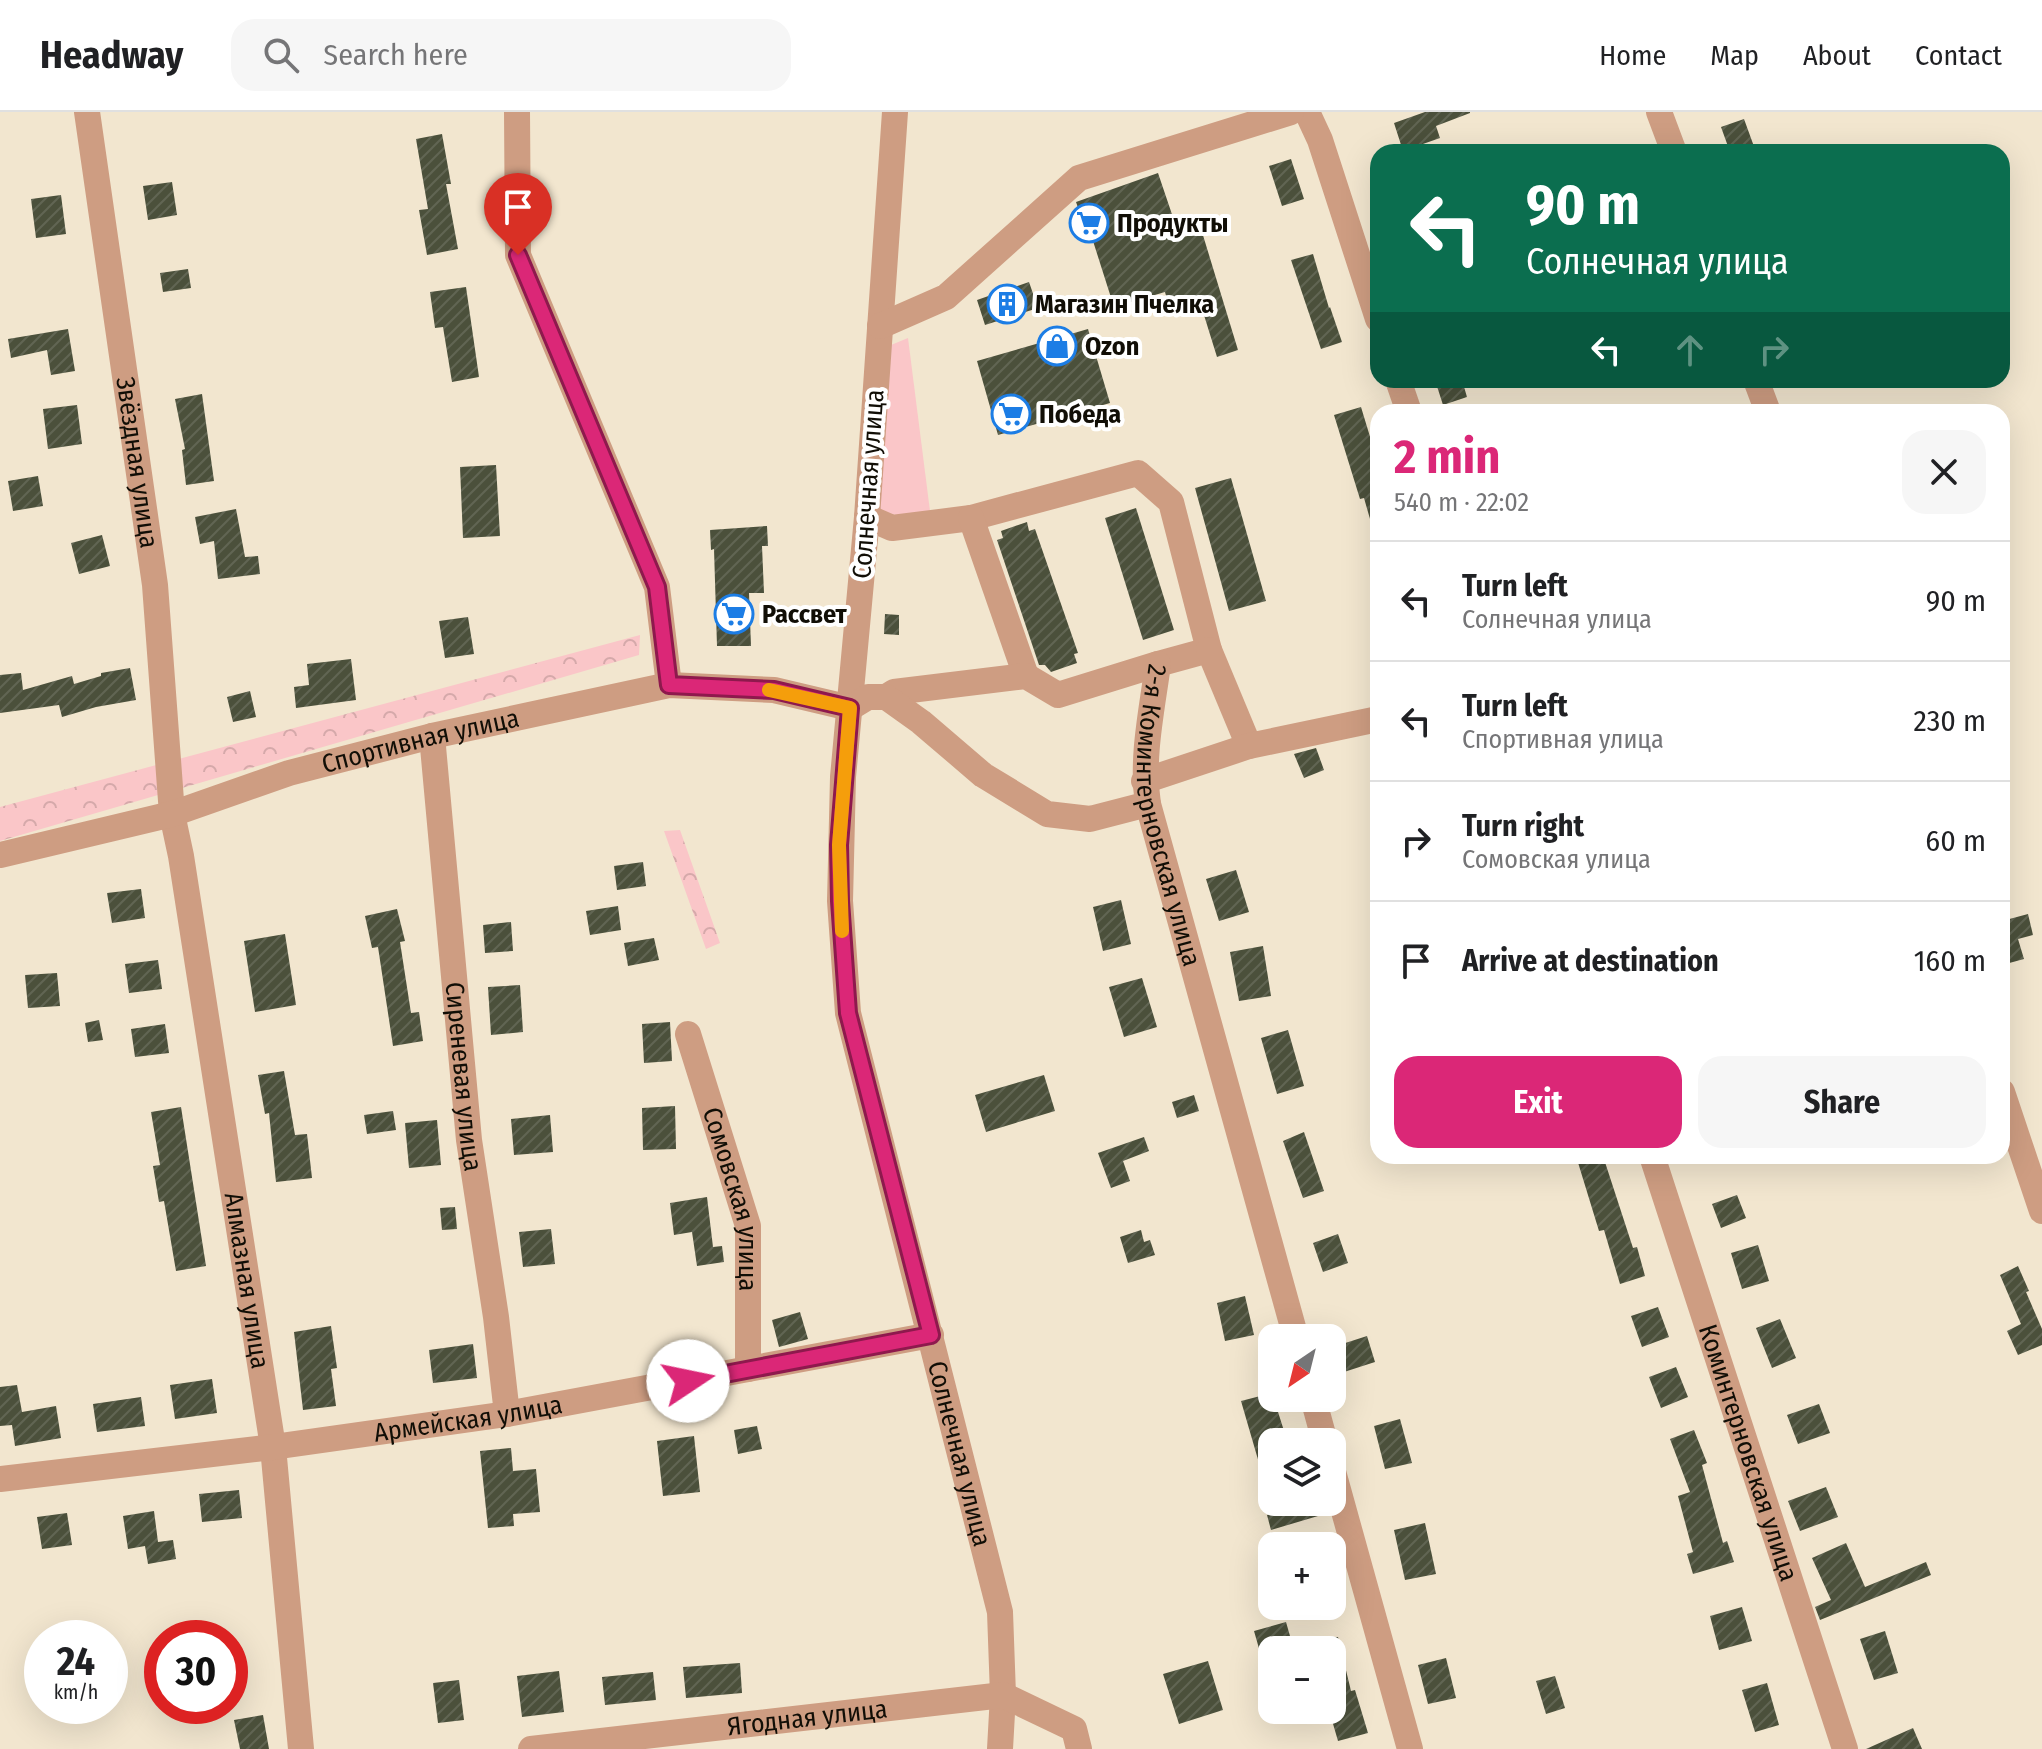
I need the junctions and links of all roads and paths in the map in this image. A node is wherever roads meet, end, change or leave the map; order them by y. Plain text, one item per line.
1 (87, 112) edge
2 (517, 112) edge
3 (895, 112) edge
4 (1291, 112) edge
5 (1307, 112) edge
6 (1659, 112) edge
7 (1671, 144) edge
8 (1370, 294) edge
9 (880, 326) junction
10 (867, 517) junction
11 (971, 518) junction
12 (1209, 650) junction
13 (1158, 664) junction
14 (1026, 676) junction
15 (669, 685) junction
16 (886, 697) junction
17 (850, 708) junction
18 (1370, 721) edge
19 (432, 736) junction
20 (1249, 746) junction
21 (1146, 792) junction
22 (172, 814) junction
23 (0, 855) edge
24 (688, 1034) dead end
25 (2010, 1116) edge
26 (1655, 1164) edge
27 (2042, 1211) edge
28 (1292, 1324) edge
29 (931, 1335) junction
30 (748, 1369) junction
31 (507, 1414) junction
32 (273, 1447) junction
33 (0, 1479) edge
34 (1345, 1516) edge
35 (1003, 1695) junction
36 (564, 1746) edge
37 (301, 1749) edge
38 (531, 1749) edge
39 (1000, 1749) edge
40 (1079, 1749) edge
41 (1410, 1749) edge
42 (1845, 1749) edge

1 - 22 street, Звёздная улица
2 - 15 street
3 - 9 street, Солнечная улица
4 - 9 street
5 - 8 street
6 - 7 street
9 - 10 street, Солнечная улица
10 - 11 street, 2-я Коминтерновская улица
10 - 17 street, Солнечная улица
11 - 12 street, 2-я Коминтерновская улица
11 - 14 street
12 - 13 street, 2-я Коминтерновская улица
12 - 20 street
13 - 14 street
13 - 21 street, 2-я Коминтерновская улица
14 - 16 street
15 - 17 street, Спортивная улица
15 - 19 street, Спортивная улица
16 - 17 street
16 - 21 street
17 - 29 street, Солнечная улица
18 - 20 street
19 - 22 street, Спортивная улица
19 - 31 street, Сиреневая улица
20 - 21 street
21 - 28 street, 2-я Коминтерновская улица
22 - 23 street, Спортивная улица
22 - 32 street, Алмазная улица
24 - 30 street, Сомовская улица
25 - 27 street
26 - 42 street, Коминтерновская улица
29 - 30 street, Армейская улица
29 - 35 street, Солнечная улица
30 - 31 street, Армейская улица
31 - 32 street, Армейская улица
32 - 33 street, Армейская улица
32 - 37 street, Алмазная улица
34 - 41 street
35 - 36 street, Ягодная улица
35 - 39 street, Солнечная улица
35 - 40 street
36 - 38 street, Ягодная улица

